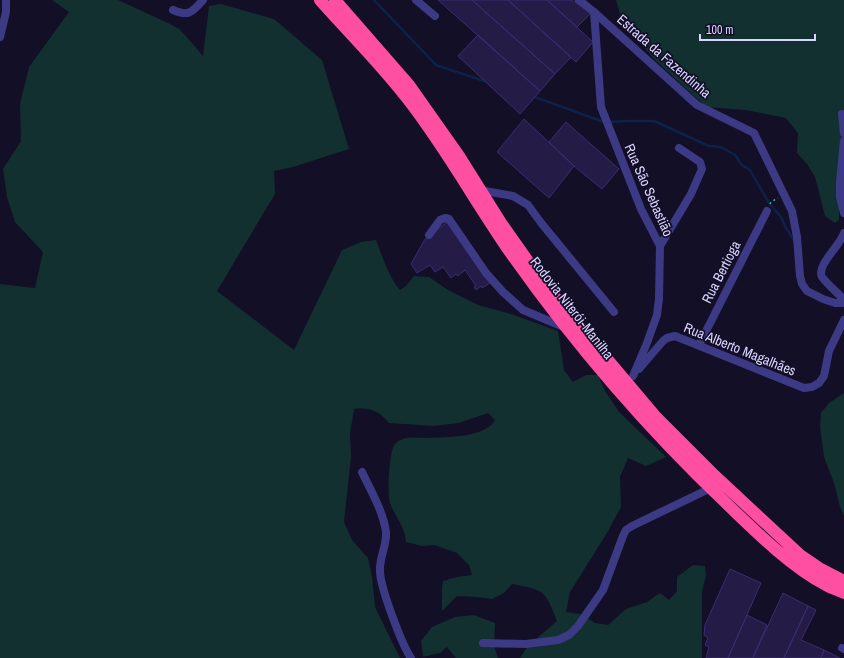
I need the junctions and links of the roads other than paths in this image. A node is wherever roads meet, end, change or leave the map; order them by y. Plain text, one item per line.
1 (6, 0) edge
2 (203, 0) edge
3 (320, 0) edge
4 (335, 0) edge
5 (416, 0) edge
6 (579, 0) edge
7 (174, 10) dead end
8 (594, 12) junction
9 (435, 16) dead end
10 (0, 37) edge
11 (842, 114) dead end
12 (844, 133) edge
13 (844, 141) edge
14 (679, 148) dead end
15 (480, 190) junction
16 (767, 211) dead end
17 (844, 213) edge
18 (844, 233) edge
19 (429, 235) dead end
20 (660, 246) junction
21 (844, 300) edge
22 (844, 303) edge
23 (614, 312) dead end
24 (844, 320) edge
25 (569, 329) junction
26 (699, 345) junction
27 (630, 379) junction
28 (362, 472) dead end
29 (711, 488) junction
30 (844, 581) edge
31 (844, 593) edge
32 (483, 643) dead end
33 (411, 658) edge

1 - 10 street
2 - 7 street
3 - 25 highway, Rodovia Niterói-Manilha
4 - 15 highway, Rodovia Niterói-Manilha
5 - 9 street
6 - 8 street, Estrada da Fazendinha
8 - 20 street, Rua São Sebastião
8 - 22 street, Estrada da Fazendinha
11 - 12 street
13 - 17 street
14 - 20 street
15 - 23 street
15 - 27 highway, Rodovia Niterói-Manilha
16 - 26 street, Rua Bertioga
18 - 21 street
19 - 25 street
20 - 27 street, Rua São Sebastião
24 - 26 street, Rua Alberto Magalhães
25 - 29 highway, Rodovia Niterói-Manilha
26 - 27 street, Rua Alberto Magalhães
27 - 30 highway, Rodovia Niterói-Manilha
28 - 33 street
29 - 31 highway, Rodovia Niterói-Manilha
29 - 32 street

